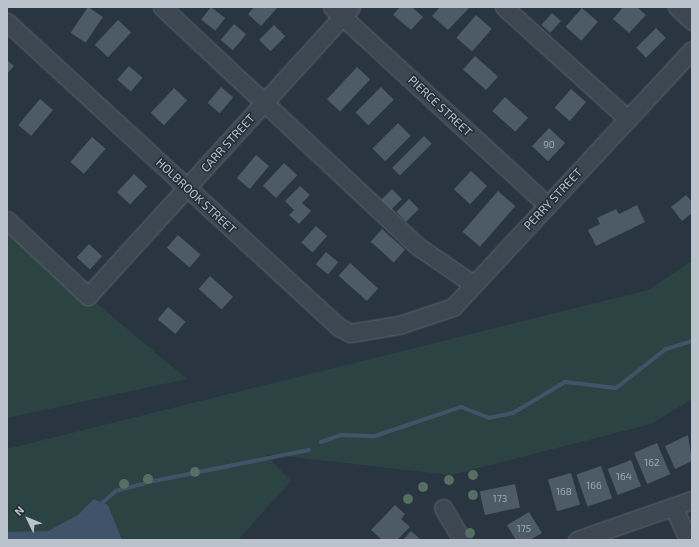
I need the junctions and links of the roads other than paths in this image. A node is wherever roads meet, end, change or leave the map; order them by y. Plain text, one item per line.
1 (162, 7) edge
2 (504, 7) edge
3 (677, 7) edge
4 (342, 10) edge
5 (692, 21) edge
6 (7, 22) edge
7 (692, 50) edge
8 (266, 101) junction
9 (628, 119) junction
10 (187, 188) junction
11 (548, 205) junction
12 (7, 220) edge
13 (473, 284) junction
14 (399, 324) joint
15 (692, 500) edge
16 (443, 508) dead end
17 (674, 508) junction
18 (462, 540) edge
19 (577, 540) edge
20 (688, 540) edge

1 - 8 street
2 - 9 street
3 - 5 street
4 - 8 street, CARR STREET
4 - 11 street, PIERCE STREET
6 - 10 street, HOLBROOK STREET
7 - 9 street, PERRY STREET
8 - 10 street, CARR STREET
8 - 13 street
9 - 11 street, PERRY STREET
10 - 12 street, CARR STREET
10 - 14 street, HOLBROOK STREET
11 - 13 street, PERRY STREET
13 - 14 street, PERRY STREET
15 - 17 street
16 - 18 street
17 - 19 street
17 - 20 street

